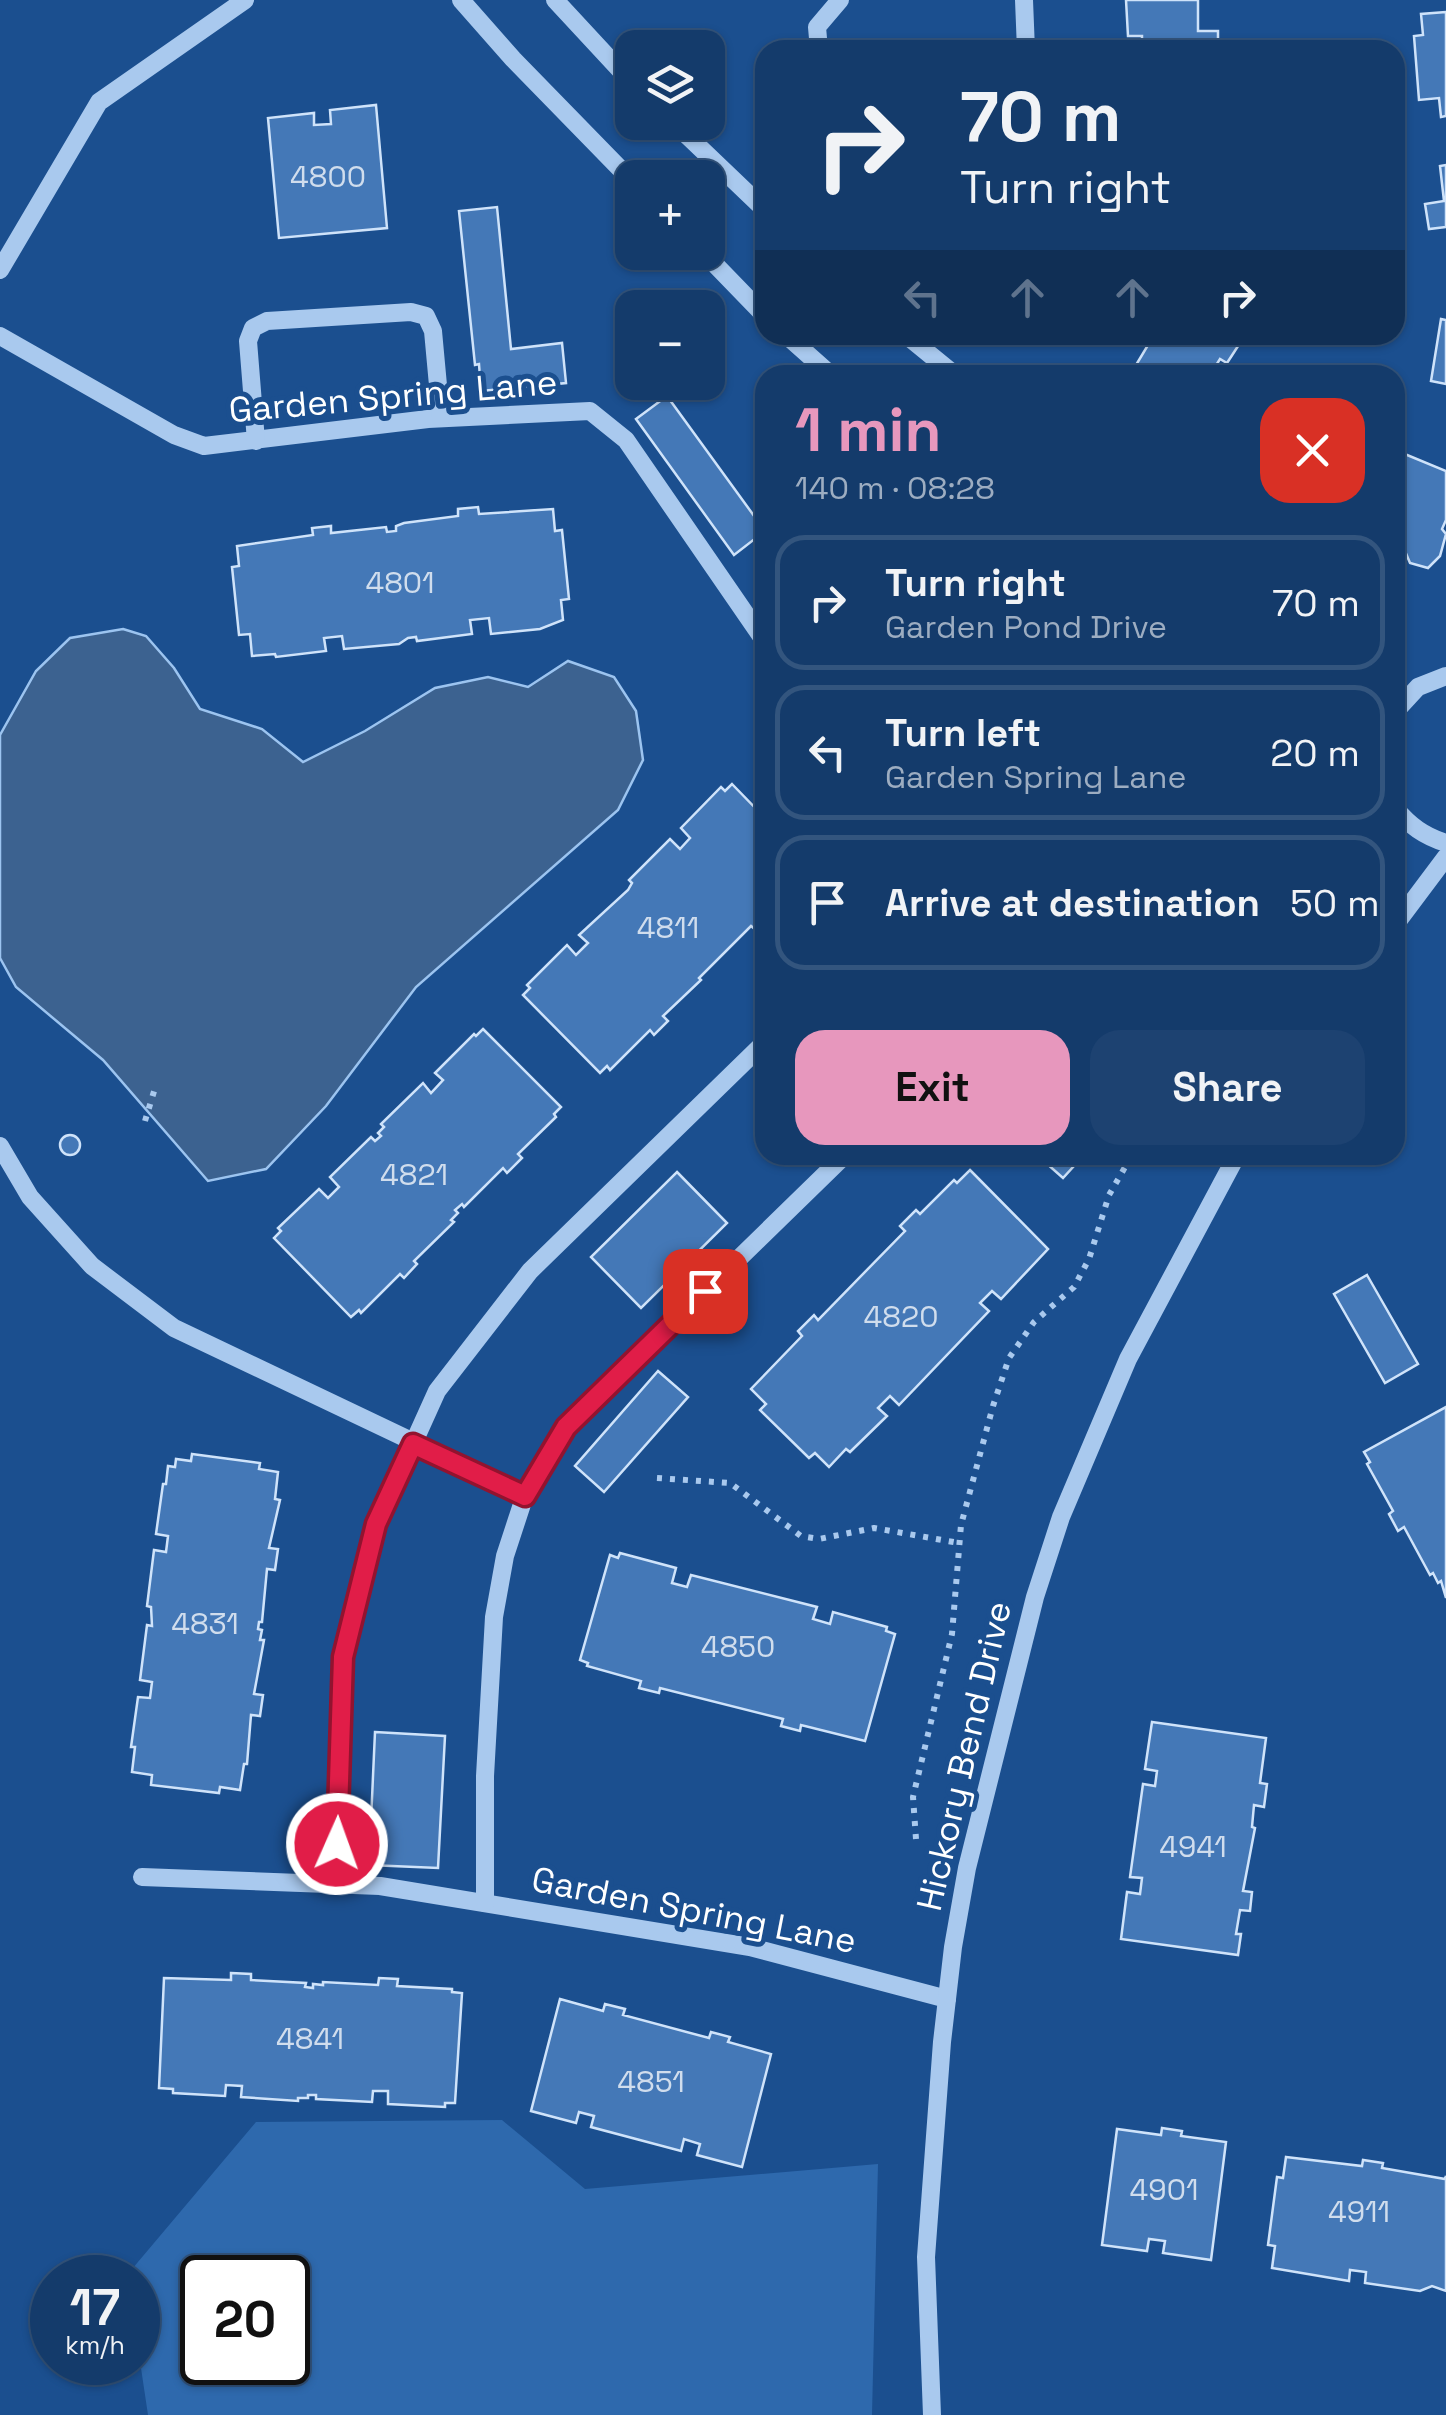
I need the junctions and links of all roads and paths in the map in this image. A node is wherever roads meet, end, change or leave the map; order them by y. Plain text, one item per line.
1 (245, 0) edge
2 (461, 0) edge
3 (555, 0) edge
4 (840, 0) edge
5 (1024, 0) edge
6 (818, 40) edge
7 (1026, 40) edge
8 (615, 65) edge
9 (692, 140) edge
10 (615, 164) edge
11 (755, 200) edge
12 (0, 270) edge
13 (720, 270) edge
14 (755, 306) edge
15 (0, 336) edge
16 (797, 345) edge
17 (918, 345) edge
18 (820, 365) edge
19 (943, 365) edge
20 (440, 418) junction
21 (256, 440) junction
22 (755, 627) edge
23 (1446, 676) edge
24 (1405, 688) edge
25 (1414, 691) junction
26 (1405, 701) edge
27 (1405, 820) edge
28 (1446, 843) edge
29 (1446, 858) edge
30 (1405, 912) edge
31 (755, 1052) edge
32 (155, 1088) dead end
33 (145, 1122) dead end
34 (0, 1146) edge
35 (835, 1165) edge
36 (1126, 1165) edge
37 (1232, 1165) edge
38 (413, 1444) junction
39 (657, 1478) dead end
40 (525, 1496) junction
41 (959, 1542) junction
42 (916, 1839) dead end
43 (142, 1877) dead end
44 (336, 1884) junction
45 (485, 1903) junction
46 (947, 1999) junction
47 (932, 2415) edge

1 - 12 street
2 - 10 street
3 - 8 street
4 - 6 street
5 - 7 street
9 - 11 street
13 - 14 street
15 - 21 street, Garden Spring Lane
16 - 18 street
17 - 19 street
20 - 21 street, Garden Spring Lane
20 - 21 street
20 - 22 street, Garden Spring Lane
23 - 25 street
24 - 25 street
25 - 26 street
27 - 28 street
29 - 30 street
31 - 38 street
32 - 33 path
34 - 38 street
35 - 40 street, Garden Spring Lane
36 - 41 path
37 - 46 street, Hickory Bend Drive
38 - 40 street
38 - 44 street
39 - 41 path
40 - 45 street, Garden Spring Lane
41 - 42 path
43 - 44 street, Garden Spring Lane
44 - 45 street, Garden Spring Lane
45 - 46 street, Garden Spring Lane
46 - 47 street, Hickory Bend Drive

